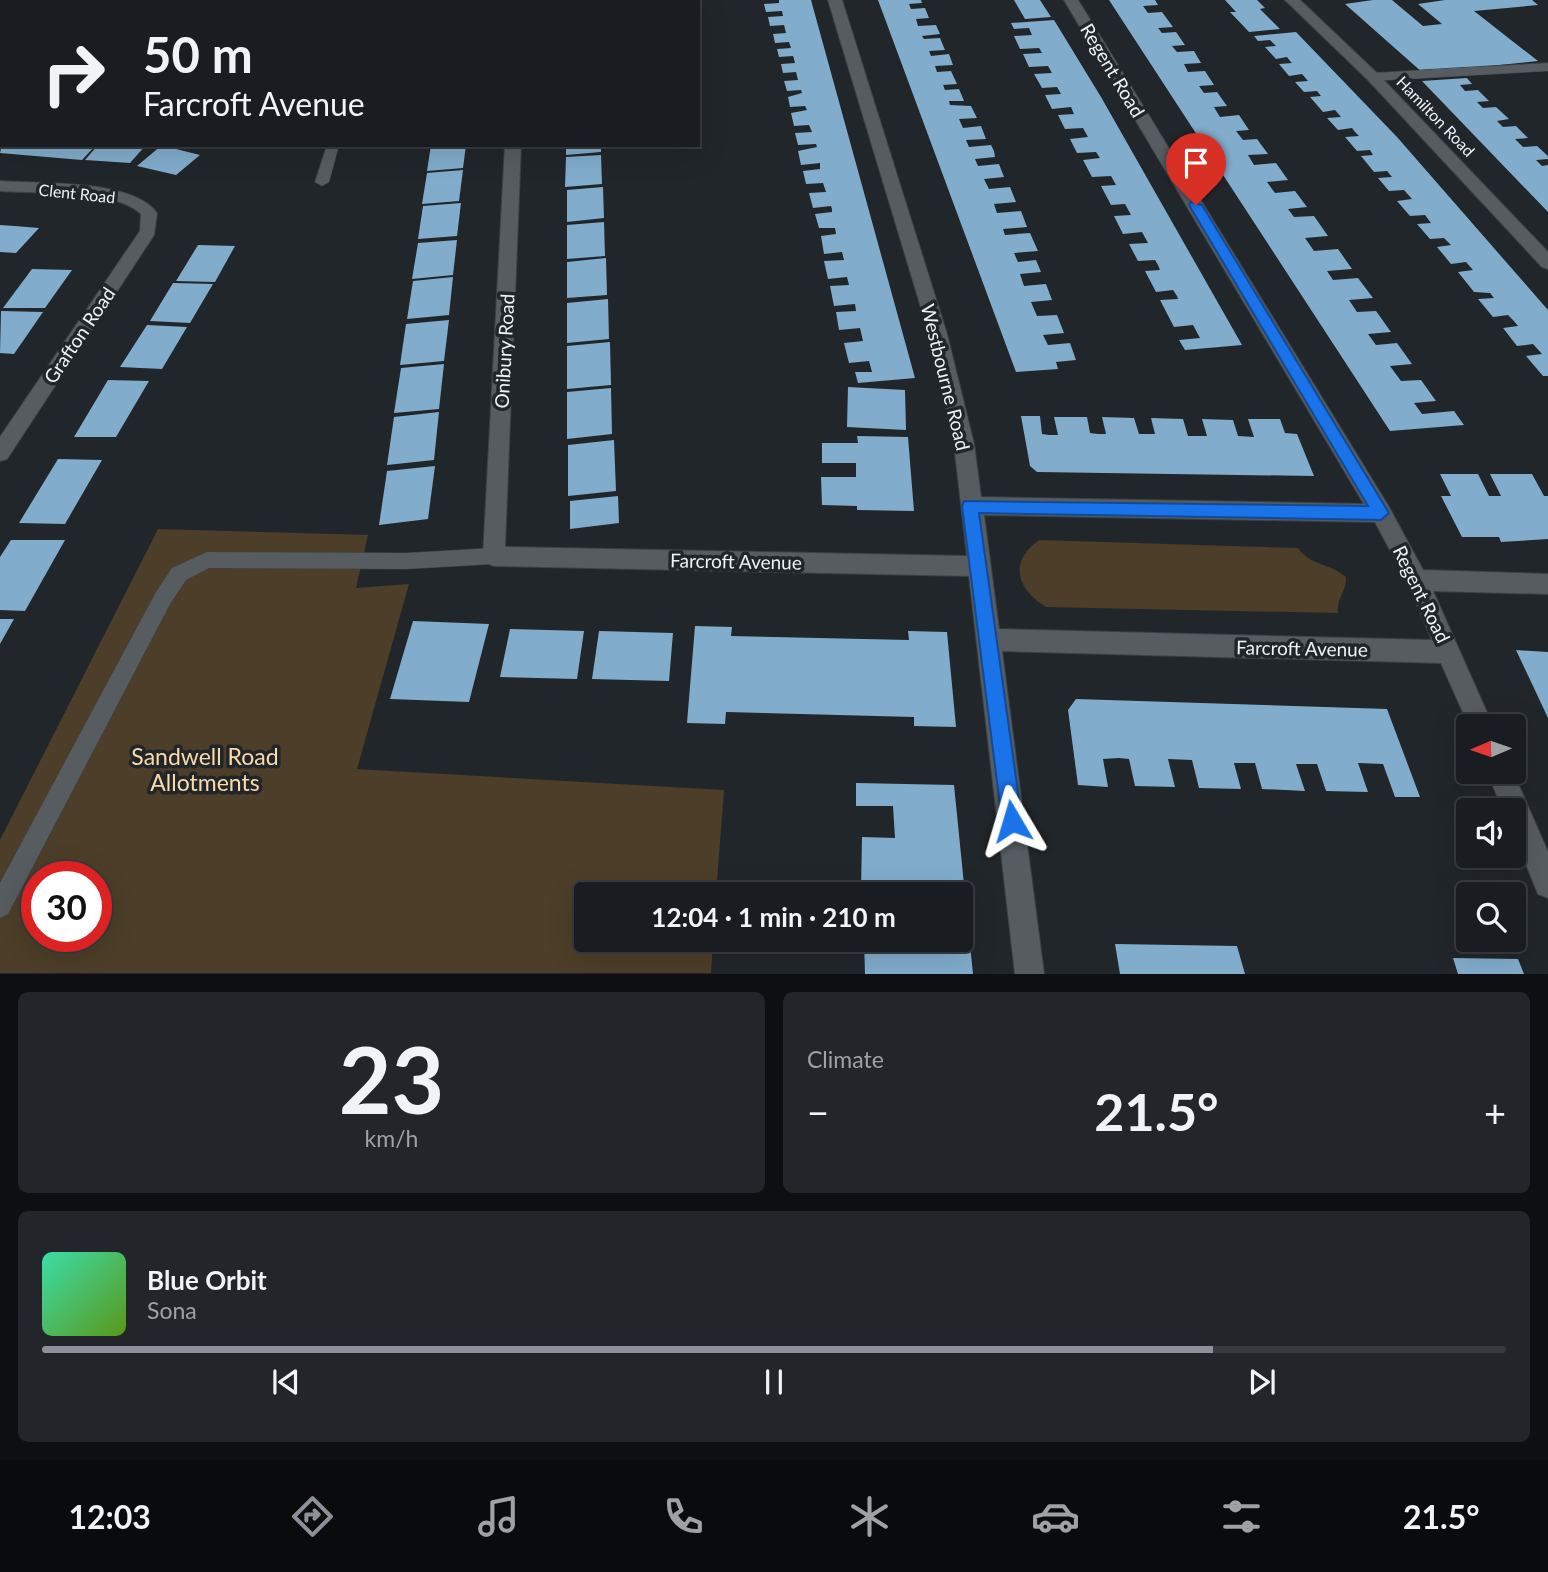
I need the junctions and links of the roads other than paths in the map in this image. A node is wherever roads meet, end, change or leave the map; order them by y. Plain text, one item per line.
1 (835, 0) edge
2 (1071, 0) edge
3 (1292, 0) edge
4 (1548, 66) edge
5 (1373, 77) junction
6 (332, 147) edge
7 (513, 147) edge
8 (323, 182) dead end
9 (0, 186) edge
10 (149, 213) joint
11 (1548, 263) edge
12 (0, 453) edge
13 (970, 506) junction
14 (1381, 513) junction
15 (494, 556) junction
16 (977, 566) junction
17 (1417, 580) junction
18 (1548, 584) edge
19 (986, 640) junction
20 (1450, 652) junction
21 (1476, 714) edge
22 (1505, 784) edge
23 (1548, 884) edge
24 (0, 906) edge
25 (1030, 974) edge

1 - 13 street, Westbourne Road
2 - 14 street, Regent Road
3 - 5 street, Hamilton Road
4 - 5 lane
5 - 11 street, Hamilton Road
6 - 8 lane
7 - 15 street, Onibury Road
9 - 10 street, Clent Road
10 - 12 street, Grafton Road
13 - 14 street
13 - 16 street, Westbourne Road
14 - 17 street, Regent Road
15 - 16 street, Farcroft Avenue
15 - 24 lane
16 - 19 street, Westbourne Road
17 - 18 street
17 - 20 street, Regent Road
19 - 20 street, Farcroft Avenue
19 - 25 street, Westbourne Road
20 - 21 street, Regent Road
22 - 23 street

